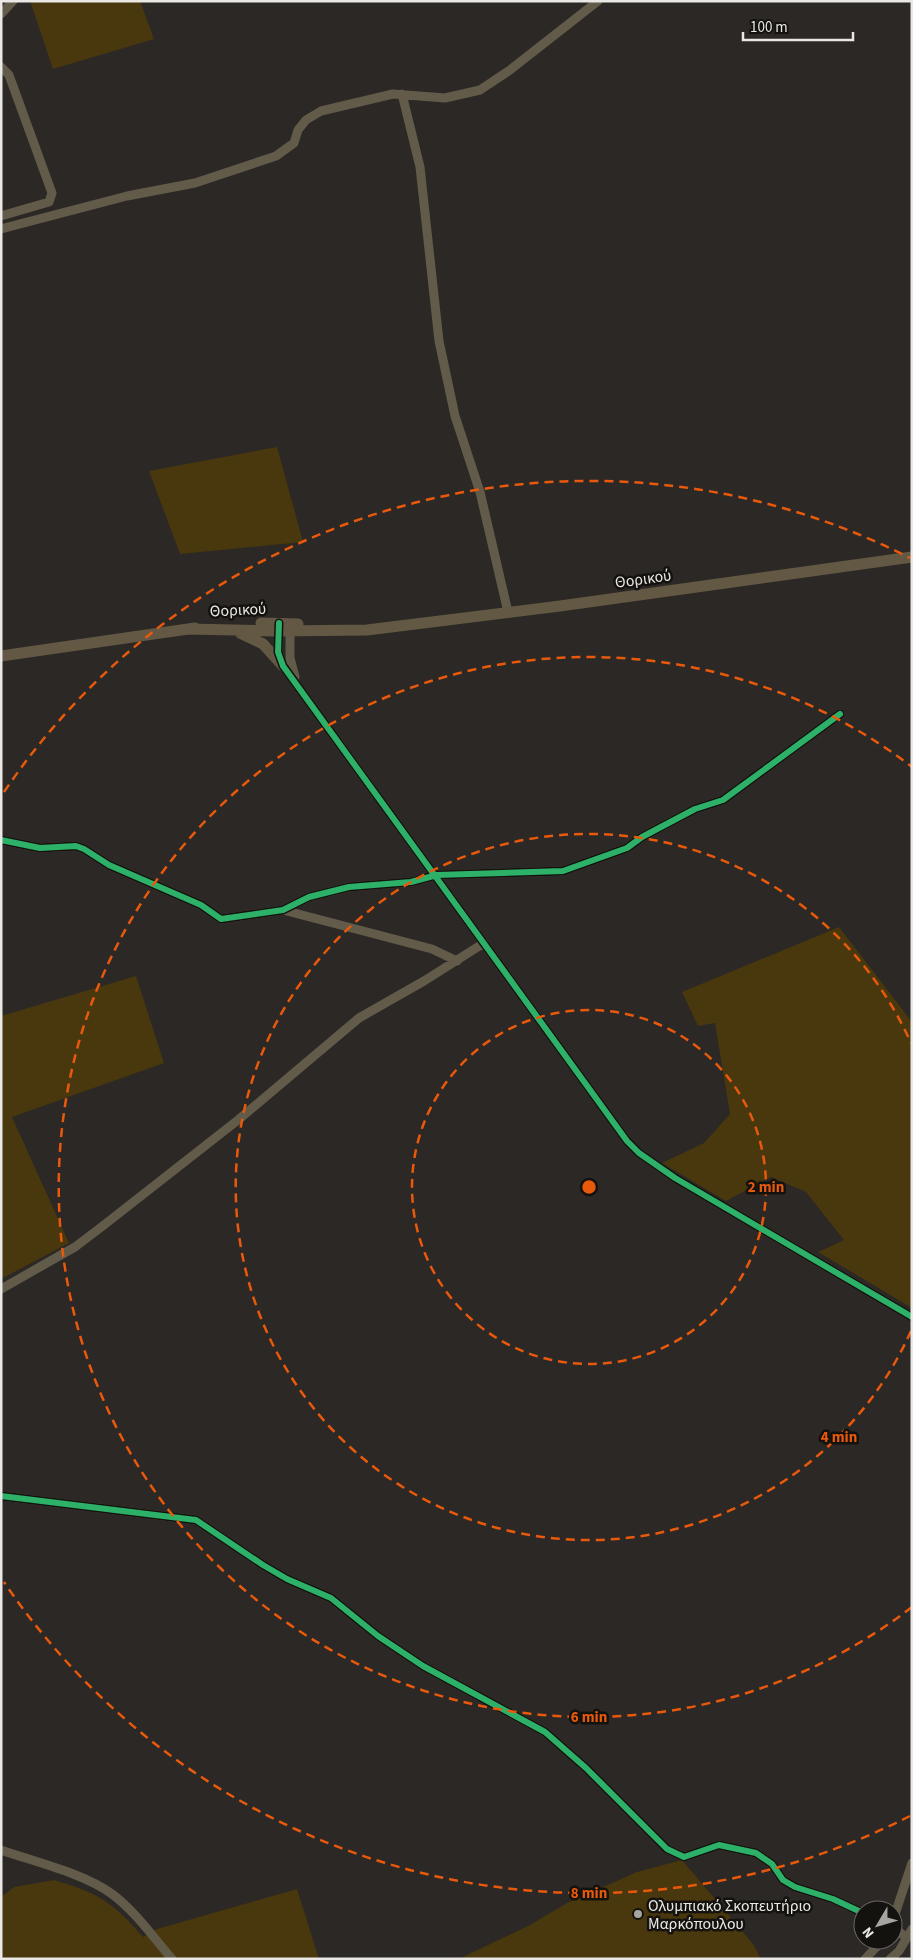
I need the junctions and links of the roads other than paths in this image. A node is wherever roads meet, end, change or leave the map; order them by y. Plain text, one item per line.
1 (13, 1) edge
2 (598, 1) edge
3 (1, 14) edge
4 (1, 67) edge
5 (402, 94) junction
6 (1, 216) edge
7 (1, 229) edge
8 (912, 557) edge
9 (508, 612) junction
10 (284, 627) junction
11 (188, 628) junction
12 (221, 629) junction
13 (1, 656) edge
14 (283, 666) junction
15 (298, 684) junction
16 (840, 714) dead end
17 (1, 840) edge
18 (437, 876) junction
19 (283, 910) junction
20 (484, 943) junction
21 (457, 961) junction
22 (1, 1289) edge
23 (912, 1317) edge
24 (1, 1496) edge
25 (1, 1850) edge
26 (912, 1863) edge
27 (900, 1900) edge
28 (853, 1908) edge
29 (909, 1933) edge
30 (172, 1959) edge
31 (890, 1959) edge

1 - 3 street
2 - 5 street
4 - 6 street
5 - 7 street
5 - 9 street
8 - 9 main road, Θορικού
9 - 10 main road, Θορικού
10 - 11 main road, Θορικού
10 - 12 main road, Θορικού
10 - 14 street
10 - 15 street
11 - 12 main road, Θορικού
11 - 13 main road, Θορικού
12 - 14 main road
14 - 15 street
15 - 18 street
16 - 18 street
17 - 19 street
18 - 19 street
18 - 20 street
19 - 21 street
20 - 21 street
20 - 23 street
21 - 22 street
24 - 28 street
25 - 30 street
26 - 27 street
29 - 31 street

